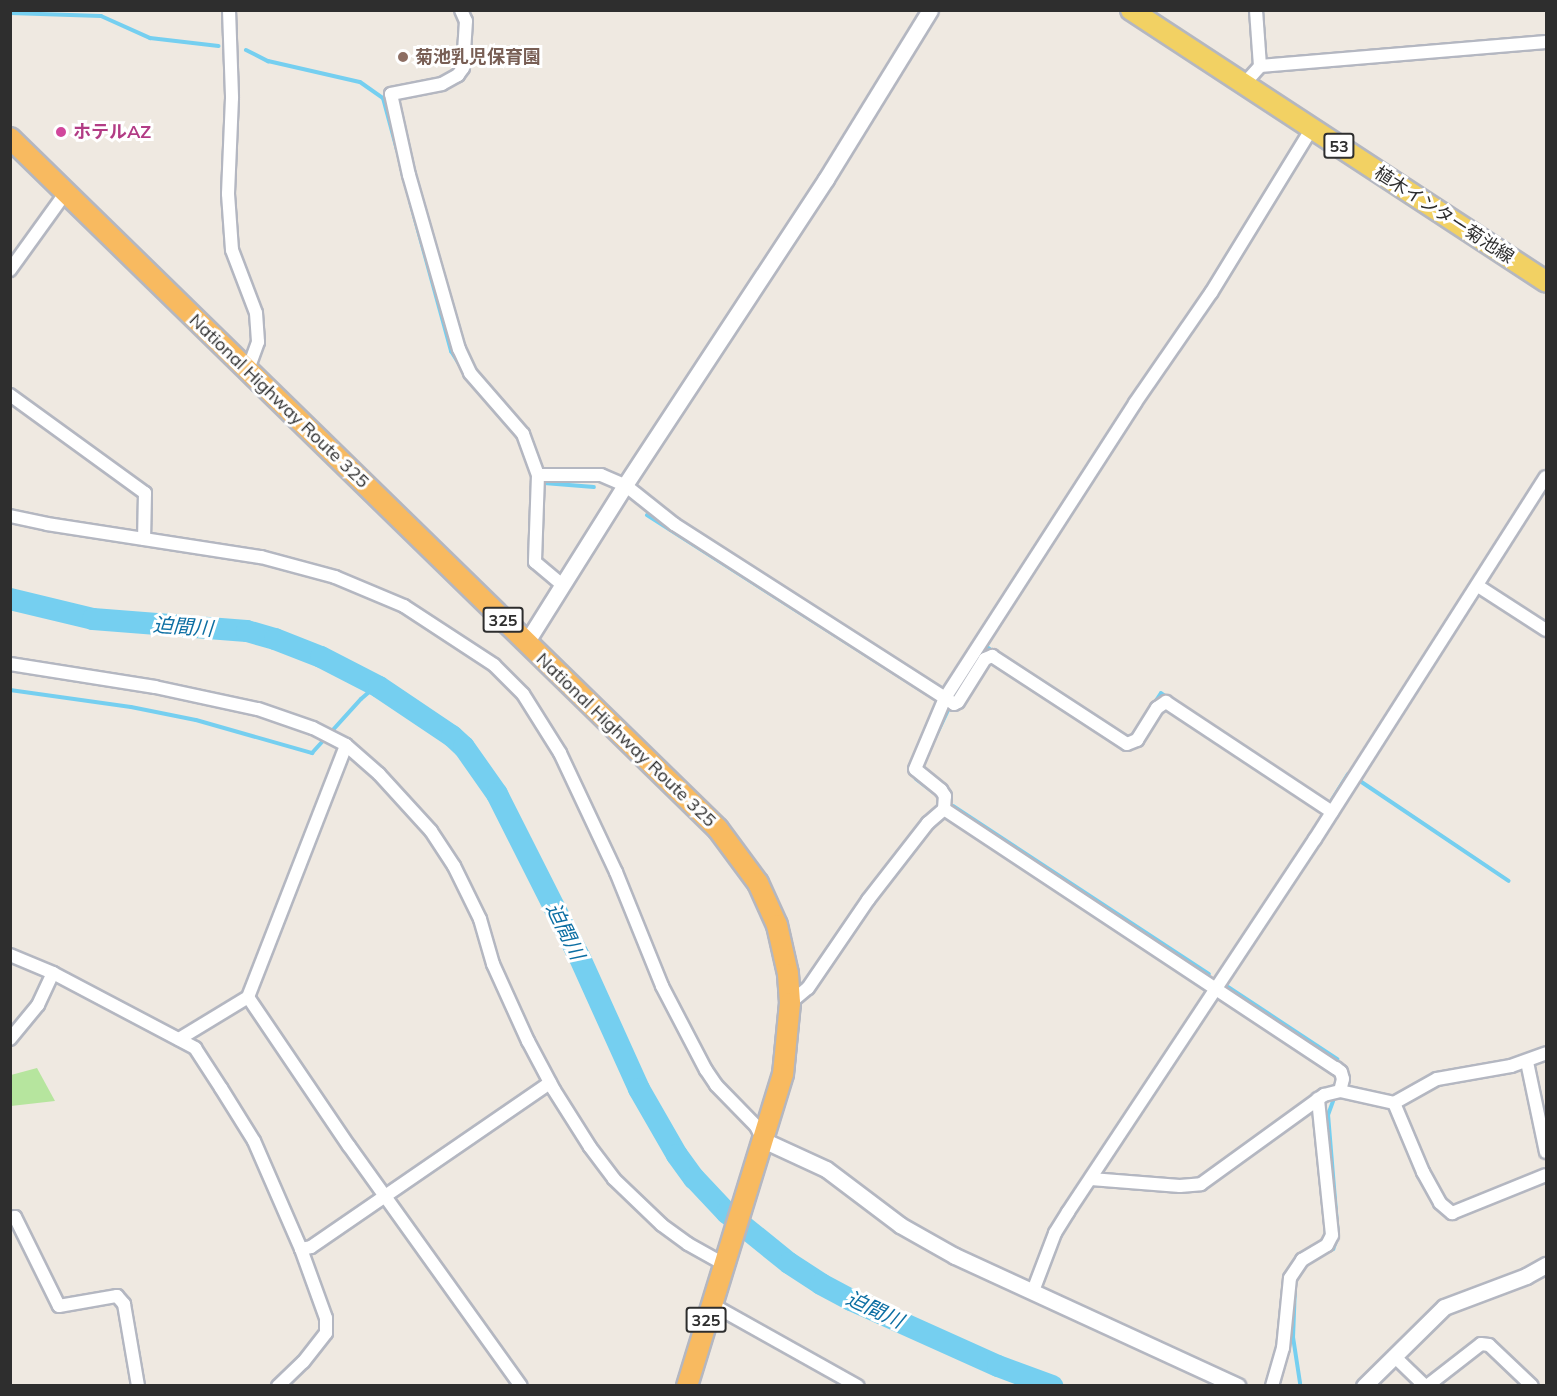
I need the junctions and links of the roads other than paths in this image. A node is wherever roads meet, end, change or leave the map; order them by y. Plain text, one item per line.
1 (229, 10) edge
2 (474, 10) edge
3 (930, 10) edge
4 (1131, 10) edge
5 (1256, 10) edge
6 (464, 16) edge
7 (1546, 42) edge
8 (1260, 66) junction
9 (1244, 84) junction
10 (1312, 128) junction
11 (10, 138) edge
12 (66, 192) junction
13 (10, 270) edge
14 (1546, 282) edge
15 (248, 370) junction
16 (10, 395) edge
17 (538, 476) junction
18 (1546, 477) edge
19 (625, 485) junction
20 (10, 516) edge
21 (144, 539) junction
22 (562, 585) junction
23 (1478, 586) junction
24 (1546, 630) edge
25 (526, 643) junction
26 (10, 664) edge
27 (945, 698) junction
28 (346, 745) junction
29 (944, 809) junction
30 (1332, 813) junction
31 (10, 955) edge
32 (53, 973) junction
33 (1215, 987) junction
34 (248, 997) junction
35 (790, 1003) junction
36 (10, 1039) edge
37 (179, 1039) junction
38 (1546, 1053) edge
39 (1527, 1062) junction
40 (550, 1083) junction
41 (1340, 1092) junction
42 (1318, 1099) junction
43 (1394, 1103) junction
44 (763, 1140) junction
45 (1546, 1152) edge
46 (1546, 1174) edge
47 (1091, 1179) junction
48 (385, 1196) junction
49 (10, 1218) edge
50 (301, 1249) junction
51 (725, 1259) junction
52 (1546, 1265) edge
53 (1033, 1291) junction
54 (711, 1304) junction
55 (1394, 1356) junction
56 (837, 1381) edge
57 (281, 1385) edge
58 (138, 1386) edge
59 (521, 1386) edge
60 (687, 1386) edge
61 (858, 1386) edge
62 (1238, 1386) edge
63 (1272, 1386) edge
64 (1364, 1386) edge
65 (1426, 1386) edge
66 (1532, 1386) edge

1 - 15 street
2 - 6 street
3 - 19 street
4 - 9 main road, 植木インター菊池線 / 53
5 - 8 street
6 - 17 street
7 - 8 street
8 - 9 street
9 - 10 main road, 植木インター菊池線 / 53
10 - 14 main road, 植木インター菊池線 / 53
10 - 27 street
11 - 12 highway, National Highway Route 325 / 325
12 - 13 street
12 - 15 highway, National Highway Route 325 / 325
15 - 25 highway, National Highway Route 325 / 325
16 - 21 street
17 - 19 street
17 - 22 street
18 - 23 street
19 - 22 street
19 - 27 street
20 - 21 street
21 - 44 street
22 - 25 street
23 - 24 street
23 - 30 street
25 - 35 highway, National Highway Route 325 / 325
26 - 28 street
27 - 29 street
27 - 30 street
28 - 34 street
28 - 40 street
29 - 33 street
29 - 35 street
30 - 33 street
31 - 32 street
32 - 36 street
32 - 37 street
33 - 41 street
33 - 47 street
34 - 37 street
34 - 48 street
35 - 44 highway, National Highway Route 325 / 325
37 - 50 street
38 - 39 street
39 - 43 street
39 - 45 street
40 - 48 street
40 - 51 street
41 - 42 street
41 - 43 street
42 - 47 street
42 - 63 street
43 - 46 street
44 - 51 highway, National Highway Route 325 / 325
44 - 53 street
47 - 53 street
48 - 50 street
48 - 59 street
49 - 58 street
50 - 57 street
51 - 54 highway, National Highway Route 325 / 325
52 - 55 street
53 - 62 street
54 - 56 street
54 - 60 highway, National Highway Route 325 / 325
55 - 64 street
55 - 65 street
56 - 61 street
65 - 66 street

